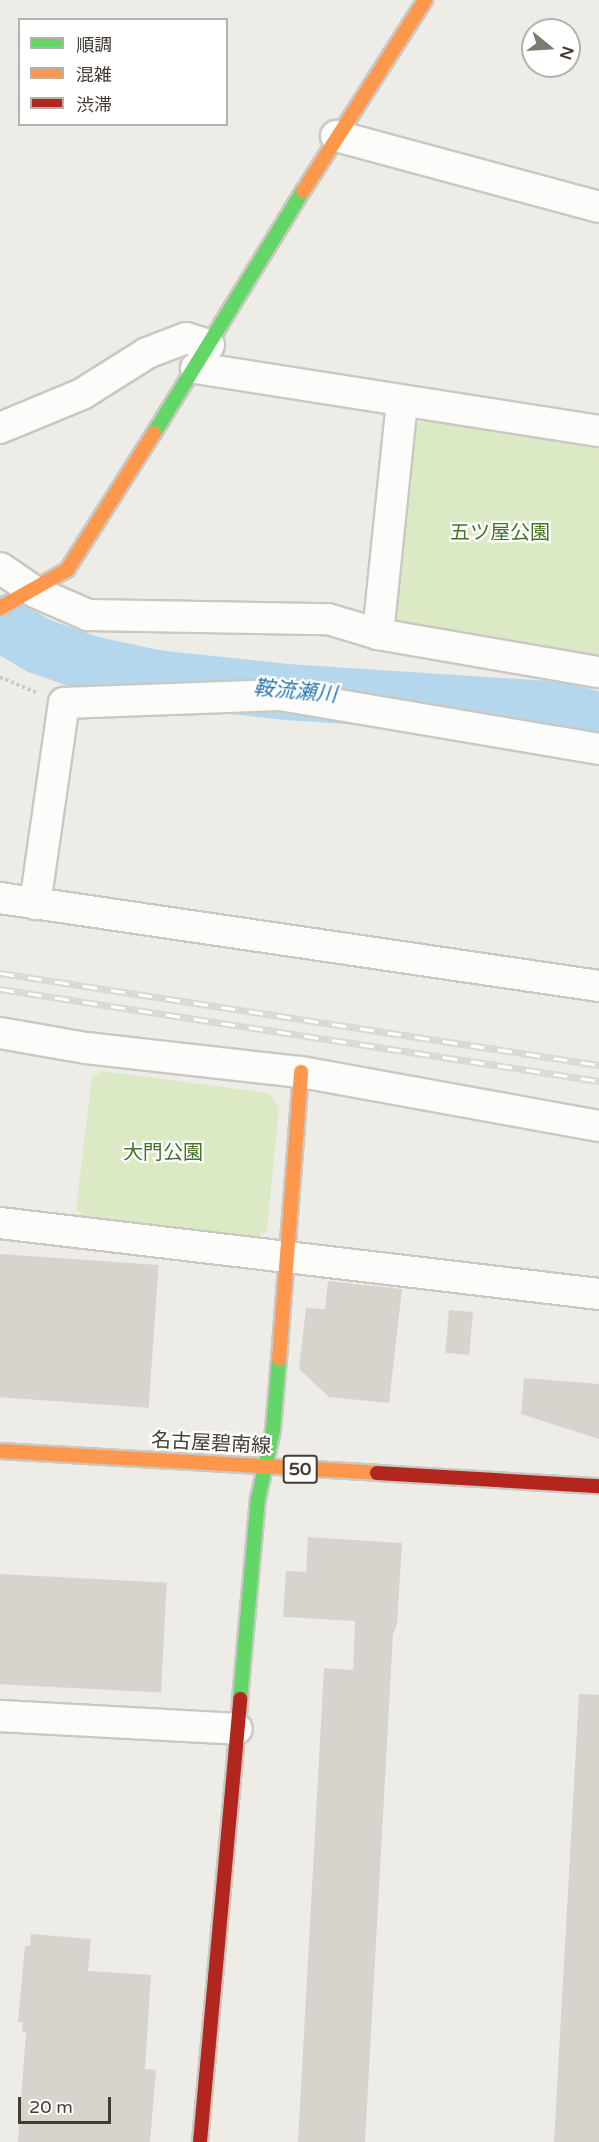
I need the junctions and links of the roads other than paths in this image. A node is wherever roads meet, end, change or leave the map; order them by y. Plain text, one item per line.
1 (425, 0) edge
2 (336, 136) junction
3 (599, 207) edge
4 (202, 357) junction
5 (402, 402) junction
6 (0, 428) edge
7 (599, 431) edge
8 (0, 568) edge
9 (34, 592) junction
10 (0, 608) edge
11 (378, 634) junction
12 (599, 672) edge
13 (599, 748) edge
14 (0, 898) edge
15 (35, 904) junction
16 (599, 986) edge
17 (0, 1033) edge
18 (301, 1072) junction
19 (599, 1126) edge
20 (0, 1223) edge
21 (287, 1257) junction
22 (599, 1294) edge
23 (0, 1451) edge
24 (265, 1466) junction
25 (599, 1486) edge
26 (0, 1716) edge
27 (0, 1725) edge
28 (237, 1729) junction
29 (200, 2142) edge

1 - 2 street
2 - 3 street
2 - 4 street
4 - 5 street
4 - 6 street
4 - 9 street
5 - 7 street
5 - 11 street
8 - 9 street
9 - 10 street
9 - 11 street
11 - 12 street
13 - 15 street
14 - 15 street
15 - 16 street
17 - 18 street
18 - 19 street
18 - 21 street
20 - 21 street
21 - 22 street
21 - 24 street
23 - 24 street, 名古屋碧南線 / 50
24 - 25 street, 名古屋碧南線 / 50
24 - 28 street
26 - 27 street
26 - 28 street
28 - 29 street

